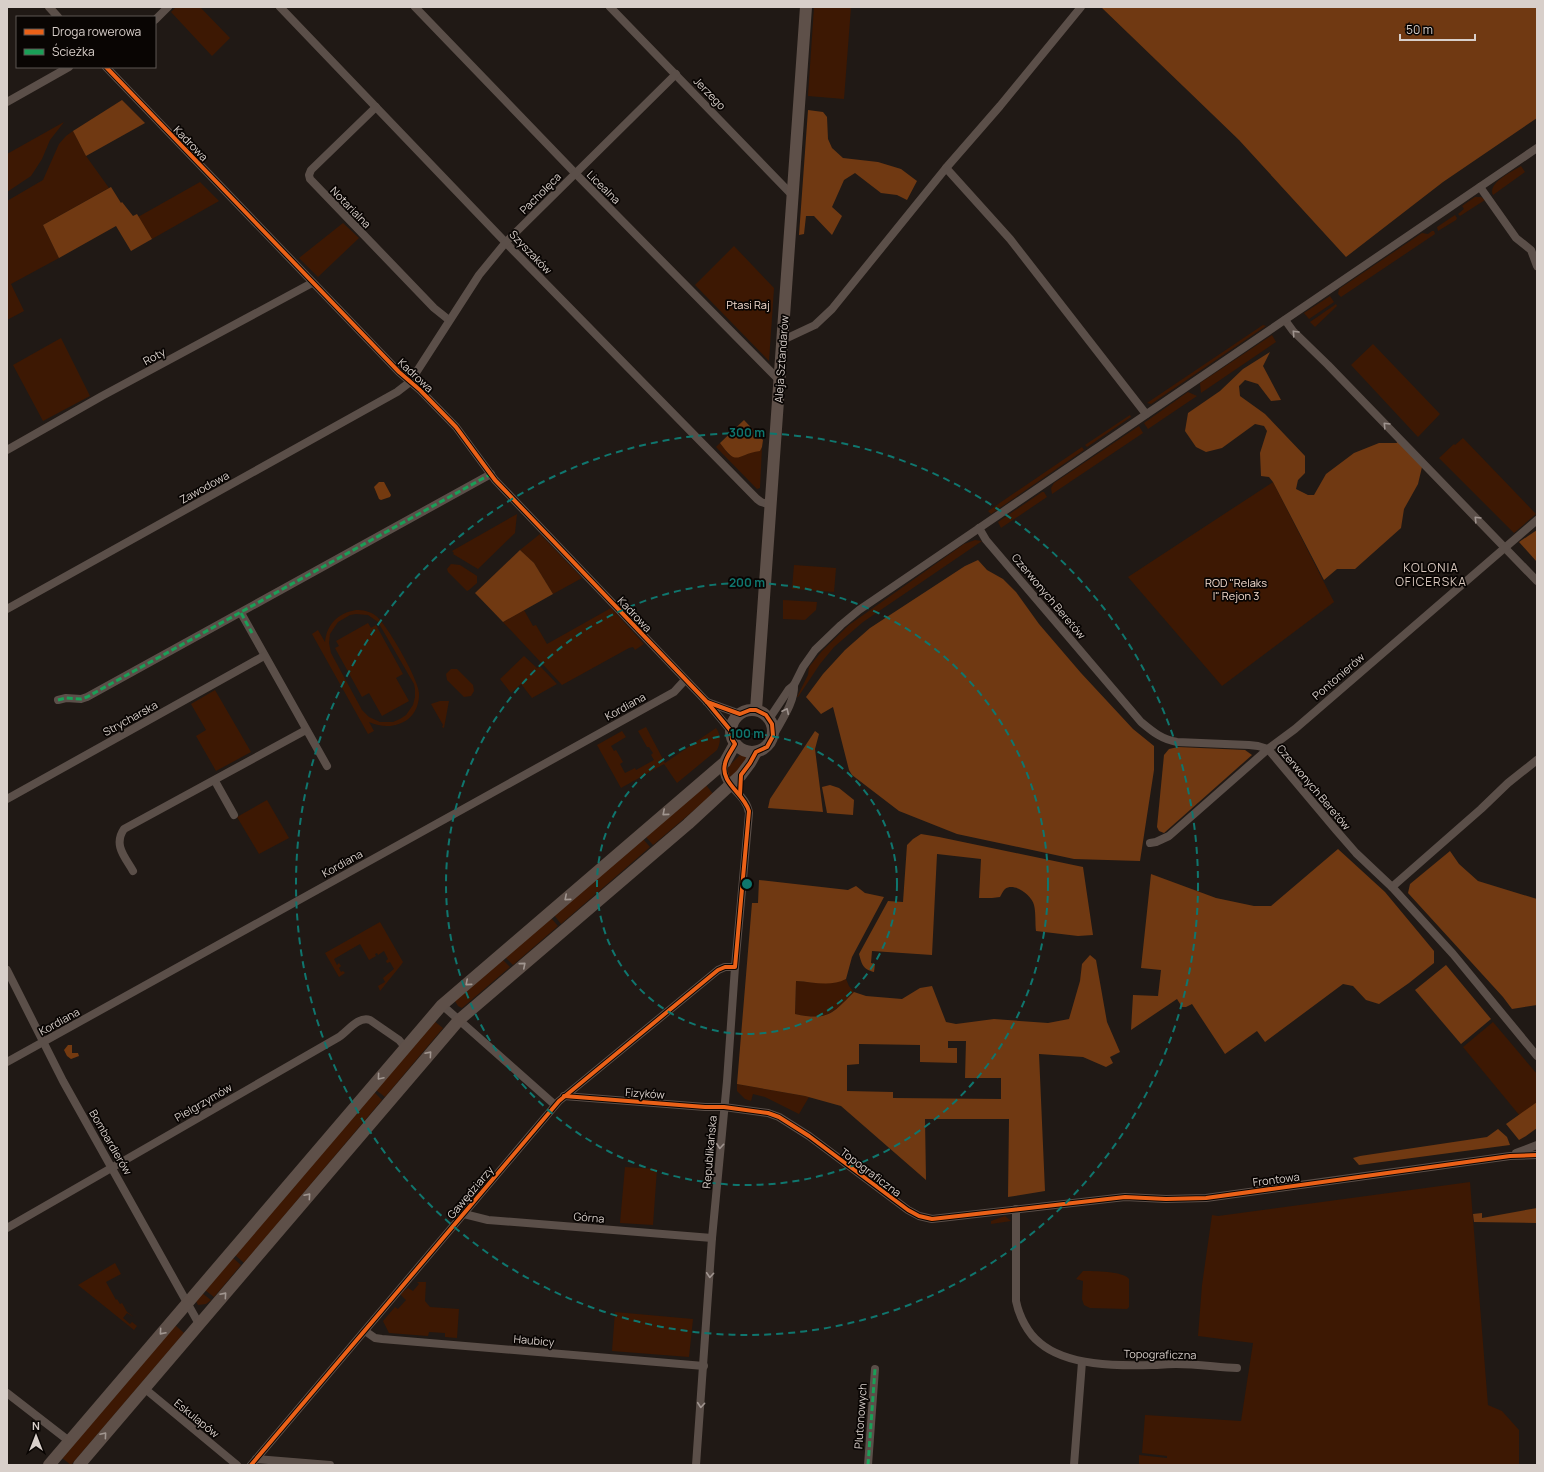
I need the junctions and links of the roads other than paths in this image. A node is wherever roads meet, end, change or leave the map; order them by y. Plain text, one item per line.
1 (49, 7) edge
2 (168, 7) edge
3 (280, 7) edge
4 (415, 7) edge
5 (610, 7) edge
6 (806, 7) edge
7 (1081, 7) edge
8 (57, 16) edge
9 (156, 19) edge
10 (67, 68) edge
11 (108, 68) edge
12 (676, 74) junction
13 (7, 102) edge
14 (376, 107) junction
15 (1537, 148) edge
16 (946, 168) junction
17 (575, 173) junction
18 (1480, 187) junction
19 (793, 196) junction
20 (506, 242) junction
21 (1537, 266) edge
22 (312, 283) junction
23 (449, 320) junction
24 (1284, 320) junction
25 (782, 340) junction
26 (780, 381) junction
27 (410, 382) junction
28 (1146, 414) junction
29 (7, 450) edge
30 (491, 474) junction
31 (771, 505) junction
32 (1537, 520) edge
33 (978, 528) junction
34 (1504, 547) junction
35 (1537, 581) edge
36 (7, 609) edge
37 (240, 613) junction
38 (264, 656) junction
39 (685, 680) junction
40 (794, 685) junction
41 (58, 700) dead end
42 (707, 702) junction
43 (756, 710) junction
44 (740, 714) junction
45 (769, 718) junction
46 (306, 730) junction
47 (731, 731) junction
48 (773, 736) junction
49 (735, 744) junction
50 (1268, 750) junction
51 (756, 752) junction
52 (1537, 760) edge
53 (725, 762) junction
54 (327, 766) dead end
55 (741, 775) junction
56 (215, 781) junction
57 (730, 784) junction
58 (740, 795) junction
59 (7, 799) edge
60 (234, 815) dead end
61 (1150, 843) dead end
62 (133, 871) dead end
63 (1392, 887) junction
64 (735, 967) junction
65 (7, 970) edge
66 (442, 1005) junction
67 (459, 1020) junction
68 (44, 1042) junction
69 (405, 1047) junction
70 (1537, 1056) edge
71 (7, 1062) edge
72 (564, 1096) junction
73 (555, 1106) junction
74 (724, 1107) junction
75 (1537, 1145) edge
76 (1537, 1155) edge
77 (1510, 1156) junction
78 (112, 1167) junction
79 (1016, 1209) junction
80 (464, 1214) junction
81 (7, 1228) edge
82 (712, 1238) junction
83 (188, 1303) junction
84 (198, 1324) junction
85 (365, 1331) junction
86 (1082, 1362) junction
87 (704, 1366) junction
88 (1237, 1368) dead end
89 (875, 1369) dead end
90 (144, 1388) junction
91 (7, 1393) edge
92 (69, 1441) junction
93 (254, 1462) edge
94 (49, 1465) edge
95 (79, 1465) edge
96 (237, 1465) edge
97 (330, 1465) edge
98 (696, 1465) edge
99 (868, 1465) edge
100 (1074, 1465) edge

1 - 8 street
2 - 9 street
3 - 14 street, Szyszaków
4 - 17 street, Licealna
5 - 12 street, Jerzego
6 - 19 street, Aleja Sztandarów
7 - 16 street
10 - 13 street
11 - 22 street, Kadrowa
12 - 17 street, Pacholęca
12 - 19 street, Jerzego
14 - 20 street, Szyszaków
14 - 23 street, Notarialna
15 - 18 street
16 - 25 street
16 - 28 street
17 - 20 street, Pacholęca
17 - 26 street, Licealna
18 - 21 street
18 - 24 street
19 - 25 street, Aleja Sztandarów
20 - 23 street, Pacholęca
20 - 31 street, Szyszaków
22 - 27 street, Kadrowa
22 - 29 street, Roty
23 - 27 street, Pacholęca
24 - 28 street
34 -> 24 street
25 - 26 street, Aleja Sztandarów
26 - 31 street, Aleja Sztandarów
27 - 30 street, Kadrowa
27 - 36 street, Zawodowa
28 - 33 street
30 - 37 street
30 - 39 street, Kadrowa
31 - 43 street, Aleja Sztandarów
32 - 34 street, Pontonierów
33 - 40 street
33 - 50 street, Czerwonych Beretów
34 - 35 street
34 - 50 street, Pontonierów
37 - 38 street
37 - 41 street
38 - 46 street
38 - 59 street, Strycharska
39 - 42 street, Kadrowa
39 - 68 street, Kordiana
40 - 45 street
48 -> 40 street
42 - 44 street, Kadrowa
42 - 47 street, Kadrowa
43 - 44 street
43 - 45 street
44 - 47 street
45 - 48 street
46 - 54 street
46 - 56 street
47 - 49 street
48 - 51 street
49 - 51 street
49 - 53 street
50 - 61 street, Pontonierów
50 - 63 street, Czerwonych Beretów
51 - 55 street
52 - 63 street
53 - 57 street, Republikańska
53 -> 66 street
55 - 57 street
55 - 58 street, Republikańska
56 - 60 street
56 - 62 street
57 - 58 street, Republikańska
67 -> 57 street
58 - 64 street, Republikańska
63 - 70 street, Czerwonych Beretów
64 - 72 street, Gawędziarzy
64 - 74 street, Republikańska
65 - 68 street, Bombardierów
66 - 67 street
66 - 69 street
67 - 73 street
84 -> 67 street
68 - 71 street, Kordiana
68 - 78 street, Bombardierów
69 - 78 street, Pielgrzymów
69 -> 83 street
72 - 73 street, Gawędziarzy
72 - 74 street, Fizyków
73 - 80 street, Gawędziarzy
74 - 79 street, Topograficzna
74 -> 82 street, Republikańska
75 - 77 street, Frontowa
76 - 77 street, Frontowa
77 - 79 street, Frontowa
78 - 81 street, Pielgrzymów
78 - 83 street, Bombardierów
79 - 86 street, Topograficzna
80 - 82 street, Górna
80 - 85 street, Gawędziarzy
82 -> 87 street, Republikańska
83 - 84 street, Bombardierów
83 -> 92 street
84 - 90 street
85 - 87 street, Haubicy
85 - 93 street, Gawędziarzy
86 - 88 street, Topograficzna
86 - 100 street
87 -> 98 street, Republikańska
89 - 99 street, Plutonowych
95 -> 90 street
90 - 96 street, Eskulapów
91 - 92 street
92 - 94 street
93 - 97 street

